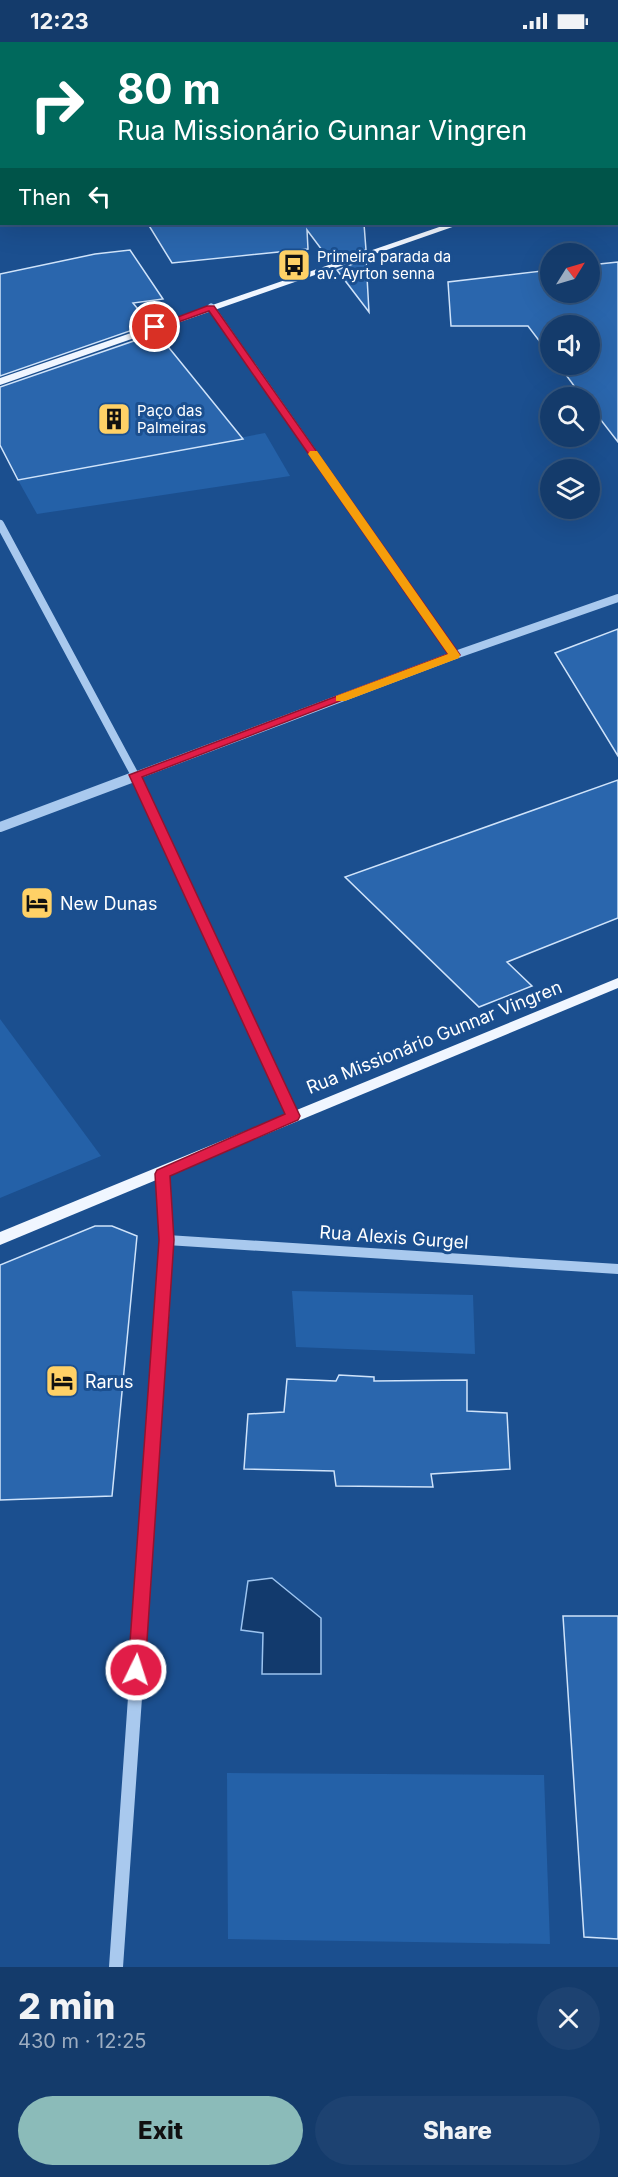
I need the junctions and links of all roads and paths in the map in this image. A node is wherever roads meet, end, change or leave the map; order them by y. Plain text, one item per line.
1 (453, 225) edge
2 (211, 308) junction
3 (0, 382) edge
4 (0, 524) edge
5 (618, 598) edge
6 (455, 655) junction
7 (135, 775) junction
8 (0, 827) edge
9 (618, 983) edge
10 (293, 1116) junction
11 (162, 1174) junction
12 (0, 1239) edge
13 (167, 1240) junction
14 (618, 1269) edge
15 (116, 1967) edge

1 - 2 main road
2 - 3 main road
2 - 6 street
4 - 7 street
5 - 6 street
6 - 7 street
7 - 8 street
7 - 10 street
9 - 10 main road, Rua Missionário Gunnar Vingren
10 - 11 main road, Rua Missionário Gunnar Vingren
11 - 12 main road, Rua Missionário Gunnar Vingren
11 - 13 street
13 - 14 street, Rua Alexis Gurgel
13 - 15 street

